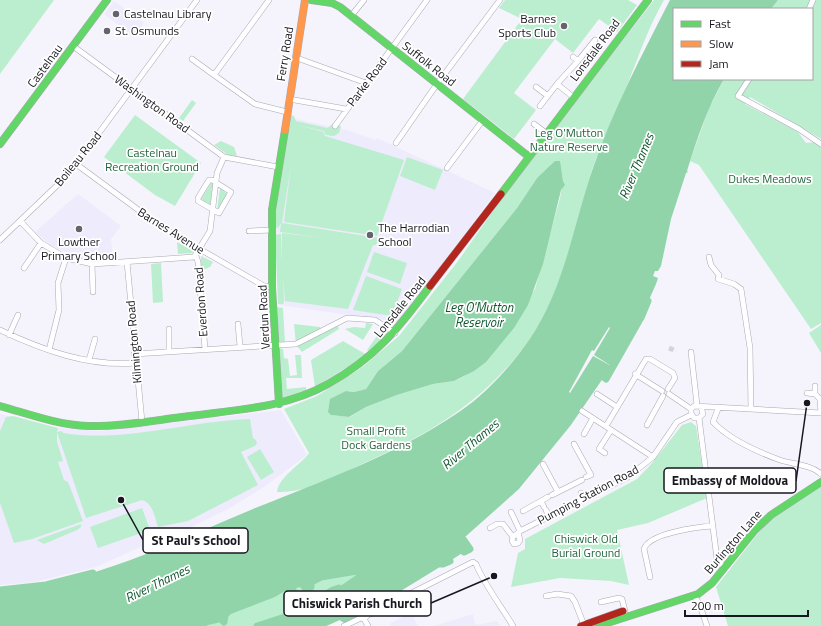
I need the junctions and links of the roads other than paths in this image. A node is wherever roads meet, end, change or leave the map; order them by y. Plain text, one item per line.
1 (107, 0) edge
2 (197, 0) edge
3 (269, 0) edge
4 (305, 0) edge
5 (310, 0) edge
6 (364, 0) edge
7 (427, 0) edge
8 (500, 0) edge
9 (648, 0) edge
10 (351, 16) junction
11 (595, 40) dead end
12 (73, 46) junction
13 (392, 49) junction
14 (297, 58) junction
15 (192, 59) dead end
16 (214, 75) junction
17 (748, 80) edge
18 (366, 83) junction
19 (437, 84) junction
20 (557, 84) junction
21 (536, 86) dead end
22 (132, 89) junction
23 (548, 96) junction
24 (573, 97) junction
25 (289, 99) junction
26 (540, 106) dead end
27 (346, 109) junction
28 (287, 112) junction
29 (483, 120) junction
30 (534, 124) dead end
31 (335, 126) dead end
32 (546, 133) junction
33 (396, 143) dead end
34 (0, 144) edge
35 (821, 144) edge
36 (528, 156) junction
37 (224, 157) junction
38 (76, 164) junction
39 (278, 167) junction
40 (447, 168) dead end
41 (216, 183) junction
42 (213, 210) junction
43 (20, 221) junction
44 (249, 230) dead end
45 (272, 230) junction
46 (0, 240) edge
47 (41, 243) junction
48 (200, 250) junction
49 (196, 256) junction
50 (709, 257) dead end
51 (66, 258) junction
52 (127, 262) junction
53 (92, 264) junction
54 (24, 268) dead end
55 (272, 287) junction
56 (93, 292) dead end
57 (18, 315) dead end
58 (238, 324) dead end
59 (169, 329) dead end
60 (0, 330) edge
61 (395, 333) junction
62 (9, 335) junction
63 (95, 339) dead end
64 (276, 344) junction
65 (240, 346) junction
66 (205, 349) junction
67 (49, 350) junction
68 (169, 351) junction
69 (691, 352) dead end
70 (134, 354) junction
71 (685, 355) dead end
72 (692, 359) junction
73 (88, 360) junction
74 (136, 364) junction
75 (636, 374) junction
76 (815, 386) dead end
77 (666, 392) junction
78 (807, 393) dead end
79 (597, 394) dead end
80 (815, 394) junction
81 (279, 404) junction
82 (0, 406) edge
83 (617, 407) junction
84 (700, 408) junction
85 (691, 409) junction
86 (711, 409) junction
87 (720, 409) junction
88 (751, 409) junction
89 (582, 411) dead end
90 (821, 413) edge
91 (691, 415) junction
92 (714, 416) junction
93 (593, 418) junction
94 (699, 418) junction
95 (142, 422) junction
96 (647, 425) dead end
97 (606, 426) junction
98 (611, 430) junction
99 (584, 434) dead end
100 (574, 444) dead end
101 (605, 453) dead end
102 (653, 457) junction
103 (543, 464) dead end
104 (821, 474) edge
105 (821, 482) edge
106 (576, 483) junction
107 (558, 492) junction
108 (584, 498) junction
109 (541, 501) junction
110 (523, 511) dead end
111 (511, 512) dead end
112 (549, 517) junction
113 (713, 526) junction
114 (490, 528) dead end
115 (517, 534) junction
116 (724, 568) junction
117 (650, 577) dead end
118 (701, 592) junction
119 (546, 596) dead end
120 (694, 596) junction
121 (601, 602) dead end
122 (674, 603) junction
123 (625, 611) junction
124 (366, 617) junction
125 (344, 626) edge
126 (368, 626) edge
127 (512, 626) edge
128 (585, 626) edge
129 (598, 626) edge
130 (707, 626) edge

1 - 12 main road, Castelnau
2 - 22 street, Boileau Road
3 - 16 street
4 - 14 main road, Ferry Road
5 - 10 main road, Suffolk Road
6 - 10 street
7 - 13 street, Parke Road
8 - 19 street
9 - 24 main road, Lonsdale Road
10 - 13 main road, Suffolk Road
11 - 20 street
12 - 22 street, Washington Road
12 - 34 main road, Castelnau
13 - 18 street, Parke Road
13 - 19 main road, Suffolk Road
14 - 18 street
14 - 25 main road, Ferry Road
15 - 16 street
16 - 28 street
17 - 35 street
18 - 27 street, Parke Road
19 - 29 main road, Suffolk Road
19 - 33 street
20 - 23 street
20 - 24 street
21 - 23 street
22 - 37 street, Washington Road
22 - 38 street, Boileau Road
23 - 26 street
24 - 32 main road, Lonsdale Road
25 - 27 street
25 - 28 main road, Ferry Road
27 - 31 street, Parke Road
28 - 39 main road, Verdun Road
29 - 36 main road, Suffolk Road
29 - 40 street
30 - 32 street
32 - 36 main road, Lonsdale Road
36 - 61 main road, Lonsdale Road
37 - 39 street, Washington Road
37 - 41 street
38 - 43 street, Boileau Road
38 - 48 street, Barnes Avenue
39 - 45 main road, Verdun Road
41 - 42 street
41 - 42 street
41 - 42 street
42 - 48 street
43 - 46 street, Boileau Road
43 - 47 street
44 - 45 street
45 - 55 main road, Verdun Road
47 - 51 street
47 - 54 street
48 - 49 street
48 - 55 street, Barnes Avenue
49 - 52 street
49 - 66 street, Everdon Road
50 - 88 street
51 - 53 street
51 - 67 street
52 - 53 street
52 - 70 street, Kilmington Road
53 - 56 street
55 - 64 main road, Verdun Road
57 - 62 street
58 - 65 street
59 - 68 street
60 - 62 street
61 - 64 street
61 - 81 main road, Lonsdale Road
62 - 67 street
63 - 73 street
64 - 65 street
64 - 81 main road, Verdun Road
65 - 66 street
66 - 68 street
67 - 73 street
68 - 70 street
69 - 72 street
70 - 74 street, Kilmington Road
71 - 72 street
72 - 84 street
73 - 74 street
74 - 95 street, Kilmington Road
75 - 77 street
75 - 77 street
75 - 83 street
76 - 80 street
77 - 85 street
77 - 96 street
78 - 80 street
79 - 83 street
80 - 90 street
81 - 95 main road, Lonsdale Road
82 - 95 main road, Lonsdale Road
83 - 97 street
84 - 85 street
84 - 86 street
84 - 87 street
84 - 94 street
85 - 91 street
86 - 87 street
86 - 92 street
87 - 88 street
87 - 92 street
88 - 90 street
89 - 93 street
91 - 94 street
91 - 102 street, Pumping Station Road
92 - 104 street
93 - 97 street
93 - 99 street
94 - 113 street
97 - 98 street
98 - 101 street
98 - 102 street
100 - 106 street
102 - 108 street, Pumping Station Road
103 - 107 street
105 - 116 main road, Burlington Lane
106 - 107 street
106 - 108 street
107 - 109 street
108 - 112 street, Pumping Station Road
109 - 110 street
109 - 112 street
111 - 115 street
112 - 115 street, Pumping Station Road
113 - 116 street
113 - 117 street
114 - 115 street
116 - 118 main road, Burlington Lane
118 - 120 main road, Burlington Lane
118 - 123 main road, Burlington Lane
119 - 128 street
120 - 122 main road, Burlington Lane
120 - 130 street
121 - 123 street
122 - 128 main road
122 - 129 main road, Burlington Lane
123 - 128 main road, Burlington Lane
124 - 125 street
124 - 126 street
124 - 127 street

